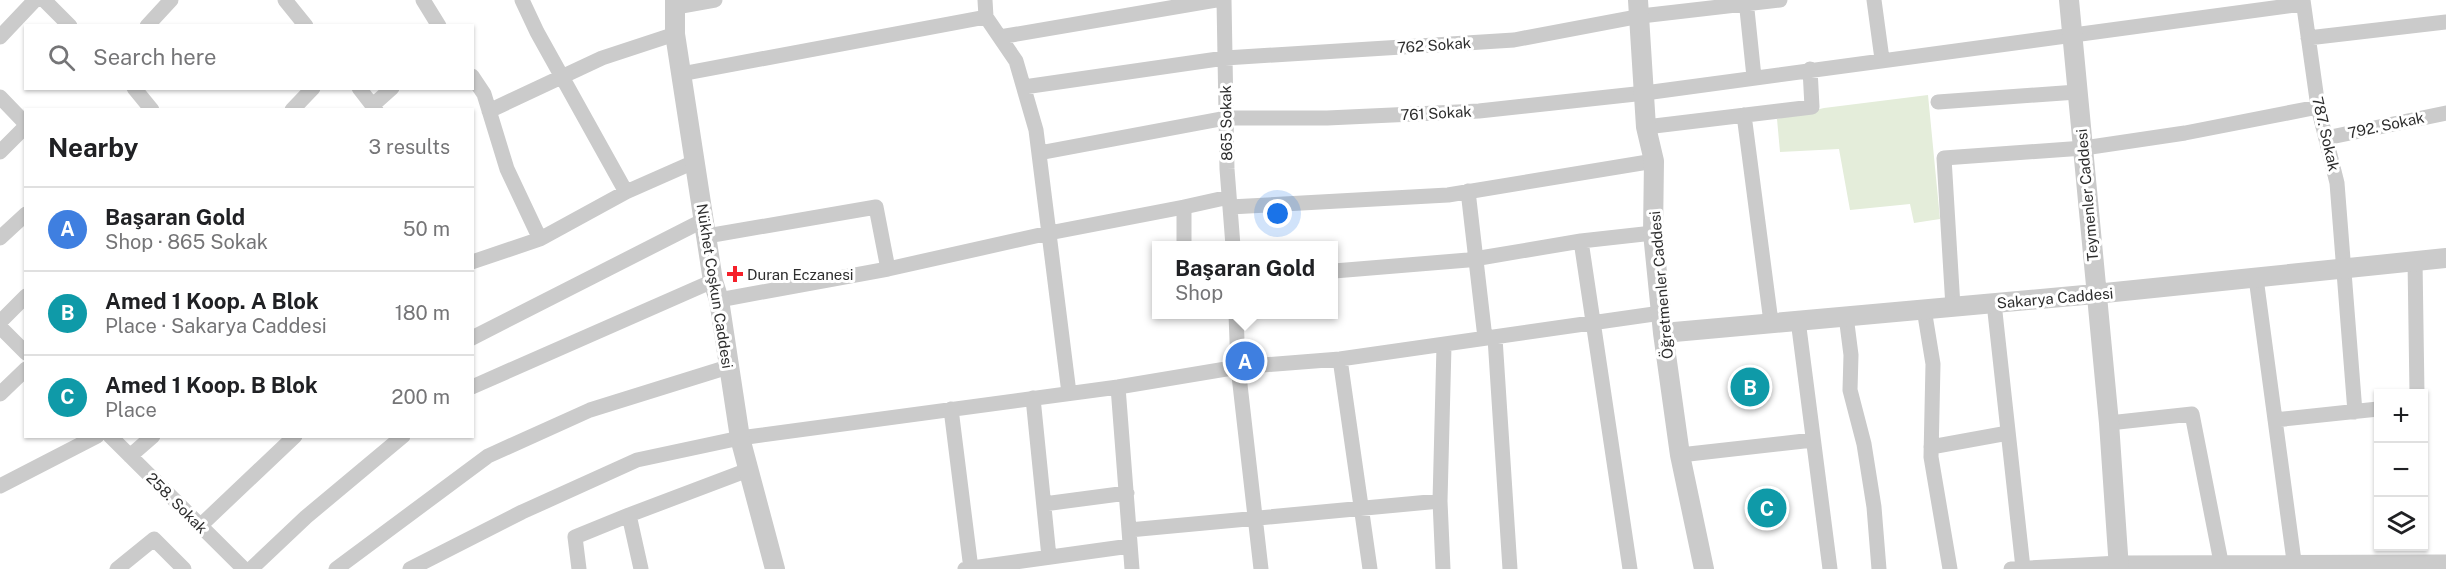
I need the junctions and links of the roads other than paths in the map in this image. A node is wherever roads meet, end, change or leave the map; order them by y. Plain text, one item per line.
1 (35, 0) edge
2 (44, 0) edge
3 (171, 0) edge
4 (285, 0) edge
5 (423, 0) edge
6 (522, 0) edge
7 (715, 0) edge
8 (985, 0) edge
9 (1216, 0) edge
10 (1224, 0) edge
11 (1780, 0) edge
12 (1874, 0) edge
13 (2069, 0) edge
14 (1746, 2) edge
15 (2303, 2) edge
16 (676, 4) edge
17 (1639, 8) edge
18 (986, 16) junction
19 (2446, 22) edge
20 (68, 24) edge
21 (149, 24) edge
22 (304, 24) edge
23 (439, 24) edge
24 (675, 34) junction
25 (2072, 34) junction
26 (0, 37) edge
27 (1000, 37) junction
28 (2308, 38) junction
29 (1225, 58) junction
30 (1882, 59) junction
31 (1810, 69) junction
32 (681, 74) junction
33 (1754, 77) junction
34 (562, 78) junction
35 (474, 79) edge
36 (1024, 87) junction
37 (311, 90) edge
38 (361, 90) edge
39 (390, 90) edge
40 (2077, 92) junction
41 (1645, 93) junction
42 (0, 97) edge
43 (1938, 102) dead end
44 (374, 107) edge
45 (2318, 107) junction
46 (294, 108) edge
47 (489, 111) junction
48 (2446, 113) edge
49 (1744, 115) junction
50 (1226, 118) junction
51 (24, 123) edge
52 (24, 127) edge
53 (1646, 127) junction
54 (2326, 138) junction
55 (2084, 148) junction
56 (0, 152) edge
57 (1038, 153) junction
58 (1654, 161) junction
59 (694, 162) junction
60 (1468, 191) junction
61 (626, 192) junction
62 (1229, 202) junction
63 (1184, 207) junction
64 (24, 216) edge
65 (705, 228) junction
66 (1049, 233) junction
67 (1653, 233) junction
68 (0, 238) edge
69 (540, 239) junction
70 (1184, 241) edge
71 (1233, 241) edge
72 (1581, 241) junction
73 (475, 257) edge
74 (2446, 258) edge
75 (1476, 259) junction
76 (2415, 261) junction
77 (888, 269) junction
78 (2343, 269) junction
79 (1338, 271) edge
80 (2256, 278) junction
81 (713, 281) junction
82 (2095, 294) junction
83 (24, 298) edge
84 (719, 300) junction
85 (1994, 303) junction
86 (1953, 307) junction
87 (1924, 309) junction
88 (1846, 316) junction
89 (1236, 319) edge
90 (1798, 320) junction
91 (0, 322) edge
92 (1594, 322) junction
93 (1771, 322) junction
94 (1662, 323) junction
95 (0, 327) edge
96 (474, 338) edge
97 (1490, 338) junction
98 (1444, 346) junction
99 (24, 351) edge
100 (1340, 359) junction
101 (728, 367) junction
102 (1238, 367) junction
103 (24, 371) edge
104 (474, 386) edge
105 (1118, 387) junction
106 (2417, 389) edge
107 (1069, 393) junction
108 (0, 394) edge
109 (1033, 398) junction
110 (951, 410) junction
111 (2374, 410) edge
112 (2355, 412) junction
113 (2275, 420) junction
114 (2109, 423) junction
115 (2008, 433) junction
116 (94, 438) edge
117 (112, 438) edge
118 (151, 438) edge
119 (294, 438) edge
120 (401, 438) edge
121 (740, 438) junction
122 (1813, 440) junction
123 (1931, 447) junction
124 (1680, 455) junction
125 (130, 456) junction
126 (748, 470) junction
127 (0, 486) edge
128 (1127, 493) junction
129 (1440, 501) junction
130 (1044, 504) junction
131 (1361, 509) junction
132 (629, 515) junction
133 (1256, 517) junction
134 (201, 526) junction
135 (1130, 530) junction
136 (1130, 546) junction
137 (1049, 557) junction
138 (2409, 559) edge
139 (2221, 562) junction
140 (2446, 562) edge
141 (2300, 564) edge
142 (2239, 565) edge
143 (2365, 565) edge
144 (2119, 566) edge
145 (2186, 566) edge
146 (2017, 568) edge
147 (117, 569) edge
148 (184, 569) edge
149 (244, 569) edge
150 (251, 569) edge
151 (336, 569) edge
152 (410, 569) edge
153 (579, 569) edge
154 (641, 569) edge
155 (775, 569) edge
156 (965, 569) edge
157 (971, 569) edge
158 (1132, 569) edge
159 (1262, 569) edge
160 (1370, 569) edge
161 (1443, 569) edge
162 (1510, 569) edge
163 (1630, 569) edge
164 (1704, 569) edge
165 (1830, 569) edge
166 (1879, 569) edge
167 (1950, 569) edge

1 - 26 street
2 - 20 street
3 - 21 street
4 - 22 street
5 - 23 street
6 - 34 street
7 - 16 street
8 - 18 street
9 - 27 street
10 - 29 street, 865 Sokak
11 - 14 street, 762 Sokak
12 - 30 street
13 - 25 street, Teymenler Caddesi
14 - 17 street, 762 Sokak
14 - 33 street
15 - 25 street, 761 Sokak
15 - 28 street, 787. Sokak
16 - 24 street, Nükhet Coşkun Caddesi
17 - 29 street, 762 Sokak
17 - 41 street, Öğretmenler Caddesi
18 - 27 street
18 - 32 street
19 - 28 street
24 - 32 street, Nükhet Coşkun Caddesi
24 - 34 street
25 - 30 street, 761 Sokak
25 - 40 street, Teymenler Caddesi
27 - 36 street
28 - 45 street, 787. Sokak
29 - 36 street, 762 Sokak
29 - 50 street, 865 Sokak
30 - 31 street, 761 Sokak
31 - 33 street, 761 Sokak
31 - 49 street
32 - 59 street, Nükhet Coşkun Caddesi
33 - 41 street, 761 Sokak
34 - 47 street
34 - 61 street
35 - 47 street
36 - 57 street
37 - 46 street
38 - 44 street
39 - 44 street
40 - 43 street
40 - 55 street, Teymenler Caddesi
41 - 50 street, 761 Sokak
41 - 53 street, Öğretmenler Caddesi
42 - 51 street
45 - 54 street, 787. Sokak
45 - 55 street
47 - 69 street
48 - 54 street, 792. Sokak
49 - 53 street
49 - 93 street
50 - 57 street, 761 Sokak
50 - 62 street, 865 Sokak
52 - 56 street
53 - 58 street, Öğretmenler Caddesi
54 - 78 street, 787. Sokak
55 - 82 street, Teymenler Caddesi
55 - 86 street
57 - 66 street
58 - 60 street
58 - 67 street, Öğretmenler Caddesi
59 - 61 street
59 - 65 street, Nükhet Coşkun Caddesi
60 - 62 street
60 - 75 street
61 - 69 street
62 - 63 street
62 - 71 street, 865 Sokak
63 - 66 street
63 - 70 street
64 - 68 street
65 - 77 street
65 - 81 street, Nükhet Coşkun Caddesi
65 - 96 street
66 - 77 street
66 - 107 street
67 - 72 street
67 - 94 street, Öğretmenler Caddesi
69 - 73 street
72 - 75 street
72 - 92 street
74 - 76 street, Sakarya Caddesi
75 - 79 street
75 - 97 street
76 - 78 street, Sakarya Caddesi
76 - 106 street
77 - 84 street
78 - 80 street, Sakarya Caddesi
78 - 112 street, 787. Sokak
80 - 82 street, Sakarya Caddesi
80 - 113 street
81 - 84 street, Nükhet Coşkun Caddesi
81 - 104 street
82 - 85 street, Sakarya Caddesi
82 - 114 street, Teymenler Caddesi
83 - 91 street
84 - 101 street, Nükhet Coşkun Caddesi
85 - 86 street, Sakarya Caddesi
85 - 115 street
86 - 87 street, Sakarya Caddesi
87 - 88 street, Sakarya Caddesi
87 - 123 street
88 - 90 street, Sakarya Caddesi
88 - 166 street
89 - 102 street
90 - 93 street, Sakarya Caddesi
90 - 122 street
92 - 94 street
92 - 97 street
92 - 163 street
93 - 94 street, Sakarya Caddesi
94 - 124 street, Öğretmenler Caddesi
95 - 99 street
97 - 98 street
97 - 162 street
98 - 100 street
98 - 129 street
100 - 102 street
100 - 131 street
101 - 121 street, Nükhet Coşkun Caddesi
101 - 151 street
102 - 105 street
102 - 133 street
103 - 108 street
105 - 107 street
105 - 128 street
107 - 109 street
109 - 110 street
109 - 130 street
110 - 121 street
110 - 157 street
111 - 112 street
112 - 113 street
113 - 141 street
114 - 139 street
114 - 144 street, Teymenler Caddesi
115 - 123 street
115 - 146 street
116 - 127 street
117 - 125 street, 258. Sokak
118 - 125 street
119 - 134 street
120 - 150 street
121 - 126 street, Nükhet Coşkun Caddesi
121 - 152 street
122 - 124 street
122 - 165 street
123 - 167 street
124 - 164 street, Öğretmenler Caddesi
125 - 134 street, 258. Sokak
126 - 132 street
126 - 155 street, Nükhet Coşkun Caddesi
128 - 130 street
128 - 135 street
129 - 131 street
129 - 161 street
130 - 137 street
131 - 133 street
131 - 160 street
132 - 153 street
132 - 154 street
133 - 135 street
133 - 159 street
134 - 149 street, 258. Sokak
135 - 136 street
136 - 137 street
136 - 158 street
137 - 157 street
138 - 140 street
138 - 143 street
139 - 142 street
139 - 145 street
141 - 142 street
141 - 143 street
144 - 145 street
144 - 146 street
147 - 148 street
156 - 157 street

